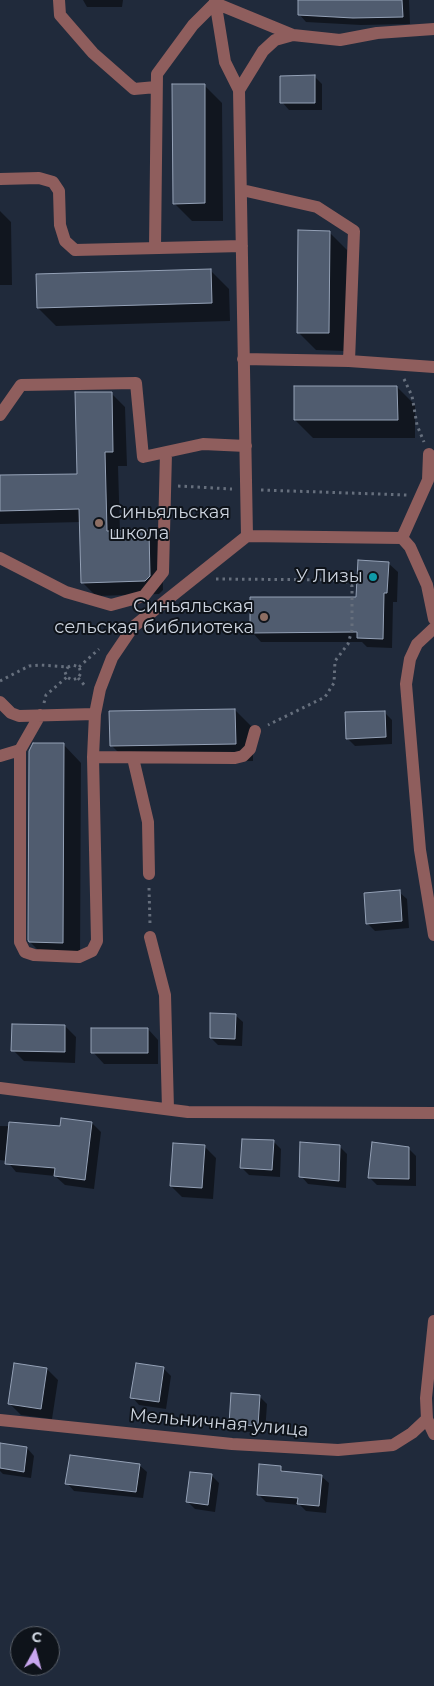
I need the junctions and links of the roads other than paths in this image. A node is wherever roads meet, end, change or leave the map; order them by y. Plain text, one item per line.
1 (59, 0) edge
2 (215, 2) edge
3 (434, 29) edge
4 (293, 35) junction
5 (156, 87) junction
6 (239, 90) junction
7 (0, 179) edge
8 (242, 190) junction
9 (242, 246) junction
10 (155, 248) junction
11 (243, 359) junction
12 (349, 361) junction
13 (434, 367) edge
14 (0, 415) edge
15 (246, 446) junction
16 (166, 453) junction
17 (429, 454) road end
18 (247, 536) junction
19 (402, 538) junction
20 (0, 558) edge
21 (434, 619) edge
22 (434, 628) edge
23 (0, 702) edge
24 (95, 714) junction
25 (40, 715) junction
26 (256, 731) road end
27 (20, 750) junction
28 (0, 756) edge
29 (93, 757) junction
30 (133, 758) junction
31 (149, 874) road end
32 (434, 935) edge
33 (150, 937) road end
34 (0, 1088) edge
35 (168, 1109) junction
36 (434, 1113) edge
37 (434, 1321) edge
38 (427, 1419) junction
39 (0, 1420) edge
40 (434, 1434) edge

1 - 5 street
2 - 4 street
2 - 5 street
2 - 6 street
3 - 4 street
4 - 6 street
5 - 10 street
6 - 8 street
7 - 10 street
8 - 9 street
8 - 12 street
9 - 10 street
9 - 11 street
11 - 12 street
11 - 15 street
12 - 13 street
14 - 16 street
15 - 16 street
15 - 18 street
16 - 20 street
17 - 19 street
18 - 19 street
18 - 24 street
19 - 21 street
22 - 32 street
23 - 25 street
24 - 25 street
24 - 29 street
25 - 27 street
26 - 30 street
27 - 28 street
27 - 29 street
29 - 30 street
30 - 31 street
33 - 35 street
34 - 35 street
35 - 36 street
37 - 38 street
38 - 39 street, Мельничная улица
38 - 40 street

